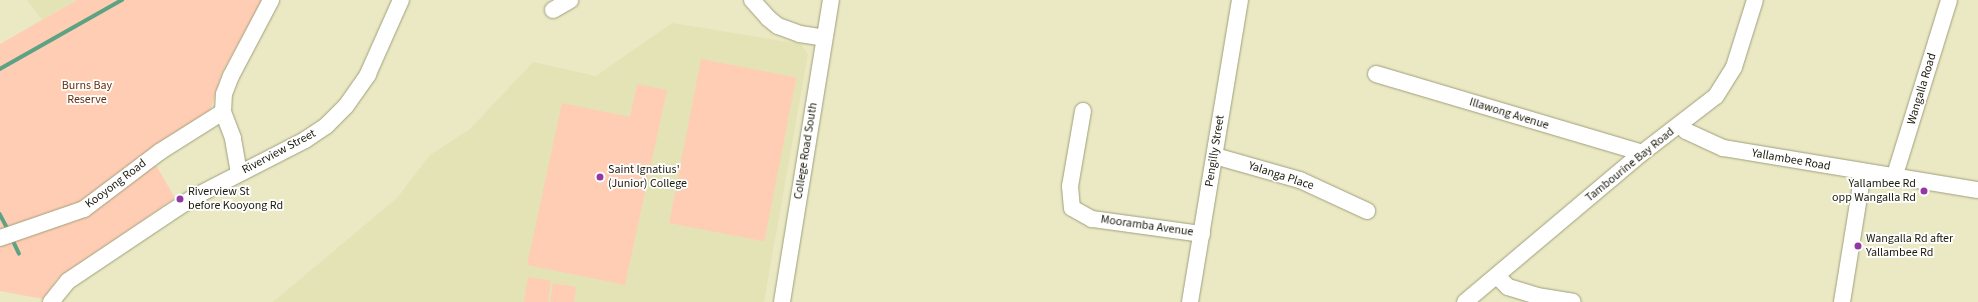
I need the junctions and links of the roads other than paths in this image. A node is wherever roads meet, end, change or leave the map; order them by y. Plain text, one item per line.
1 (271, 0) edge
2 (401, 0) edge
3 (570, 0) edge
4 (752, 0) edge
5 (831, 0) edge
6 (1240, 0) edge
7 (1754, 0) edge
8 (1949, 0) edge
9 (553, 10) dead end
10 (824, 38) junction
11 (1376, 74) dead end
12 (1083, 111) dead end
13 (223, 112) junction
14 (1680, 125) junction
15 (1642, 153) junction
16 (1215, 156) junction
17 (239, 173) junction
18 (1863, 173) junction
19 (1894, 178) junction
20 (1978, 190) edge
21 (1367, 211) dead end
22 (1202, 234) junction
23 (0, 238) edge
24 (1497, 276) junction
25 (51, 302) edge
26 (782, 302) edge
27 (1190, 302) edge
28 (1465, 302) edge
29 (1573, 302) edge
30 (1842, 302) edge

1 - 13 street
2 - 17 street, Riverview Street
3 - 9 street
4 - 10 street
5 - 10 street, College Road South
6 - 16 street, Pengilly Street
7 - 14 street, Tambourine Bay Road
8 - 19 street, Wangalla Road
10 - 26 street, College Road South
11 - 15 street, Illawong Avenue
12 - 22 street, Mooramba Avenue
13 - 17 street
13 - 23 street, Kooyong Road
14 - 15 street, Tambourine Bay Road
14 - 18 street, Yallambee Road
15 - 24 street, Tambourine Bay Road
16 - 21 street, Yalanga Place
16 - 22 street, Pengilly Street
17 - 25 street, Riverview Street
18 - 19 street, Yallambee Road
18 - 30 street
19 - 20 street, Yallambee Road
22 - 27 street, Pengilly Street
24 - 28 street, Tambourine Bay Road
24 - 29 street

